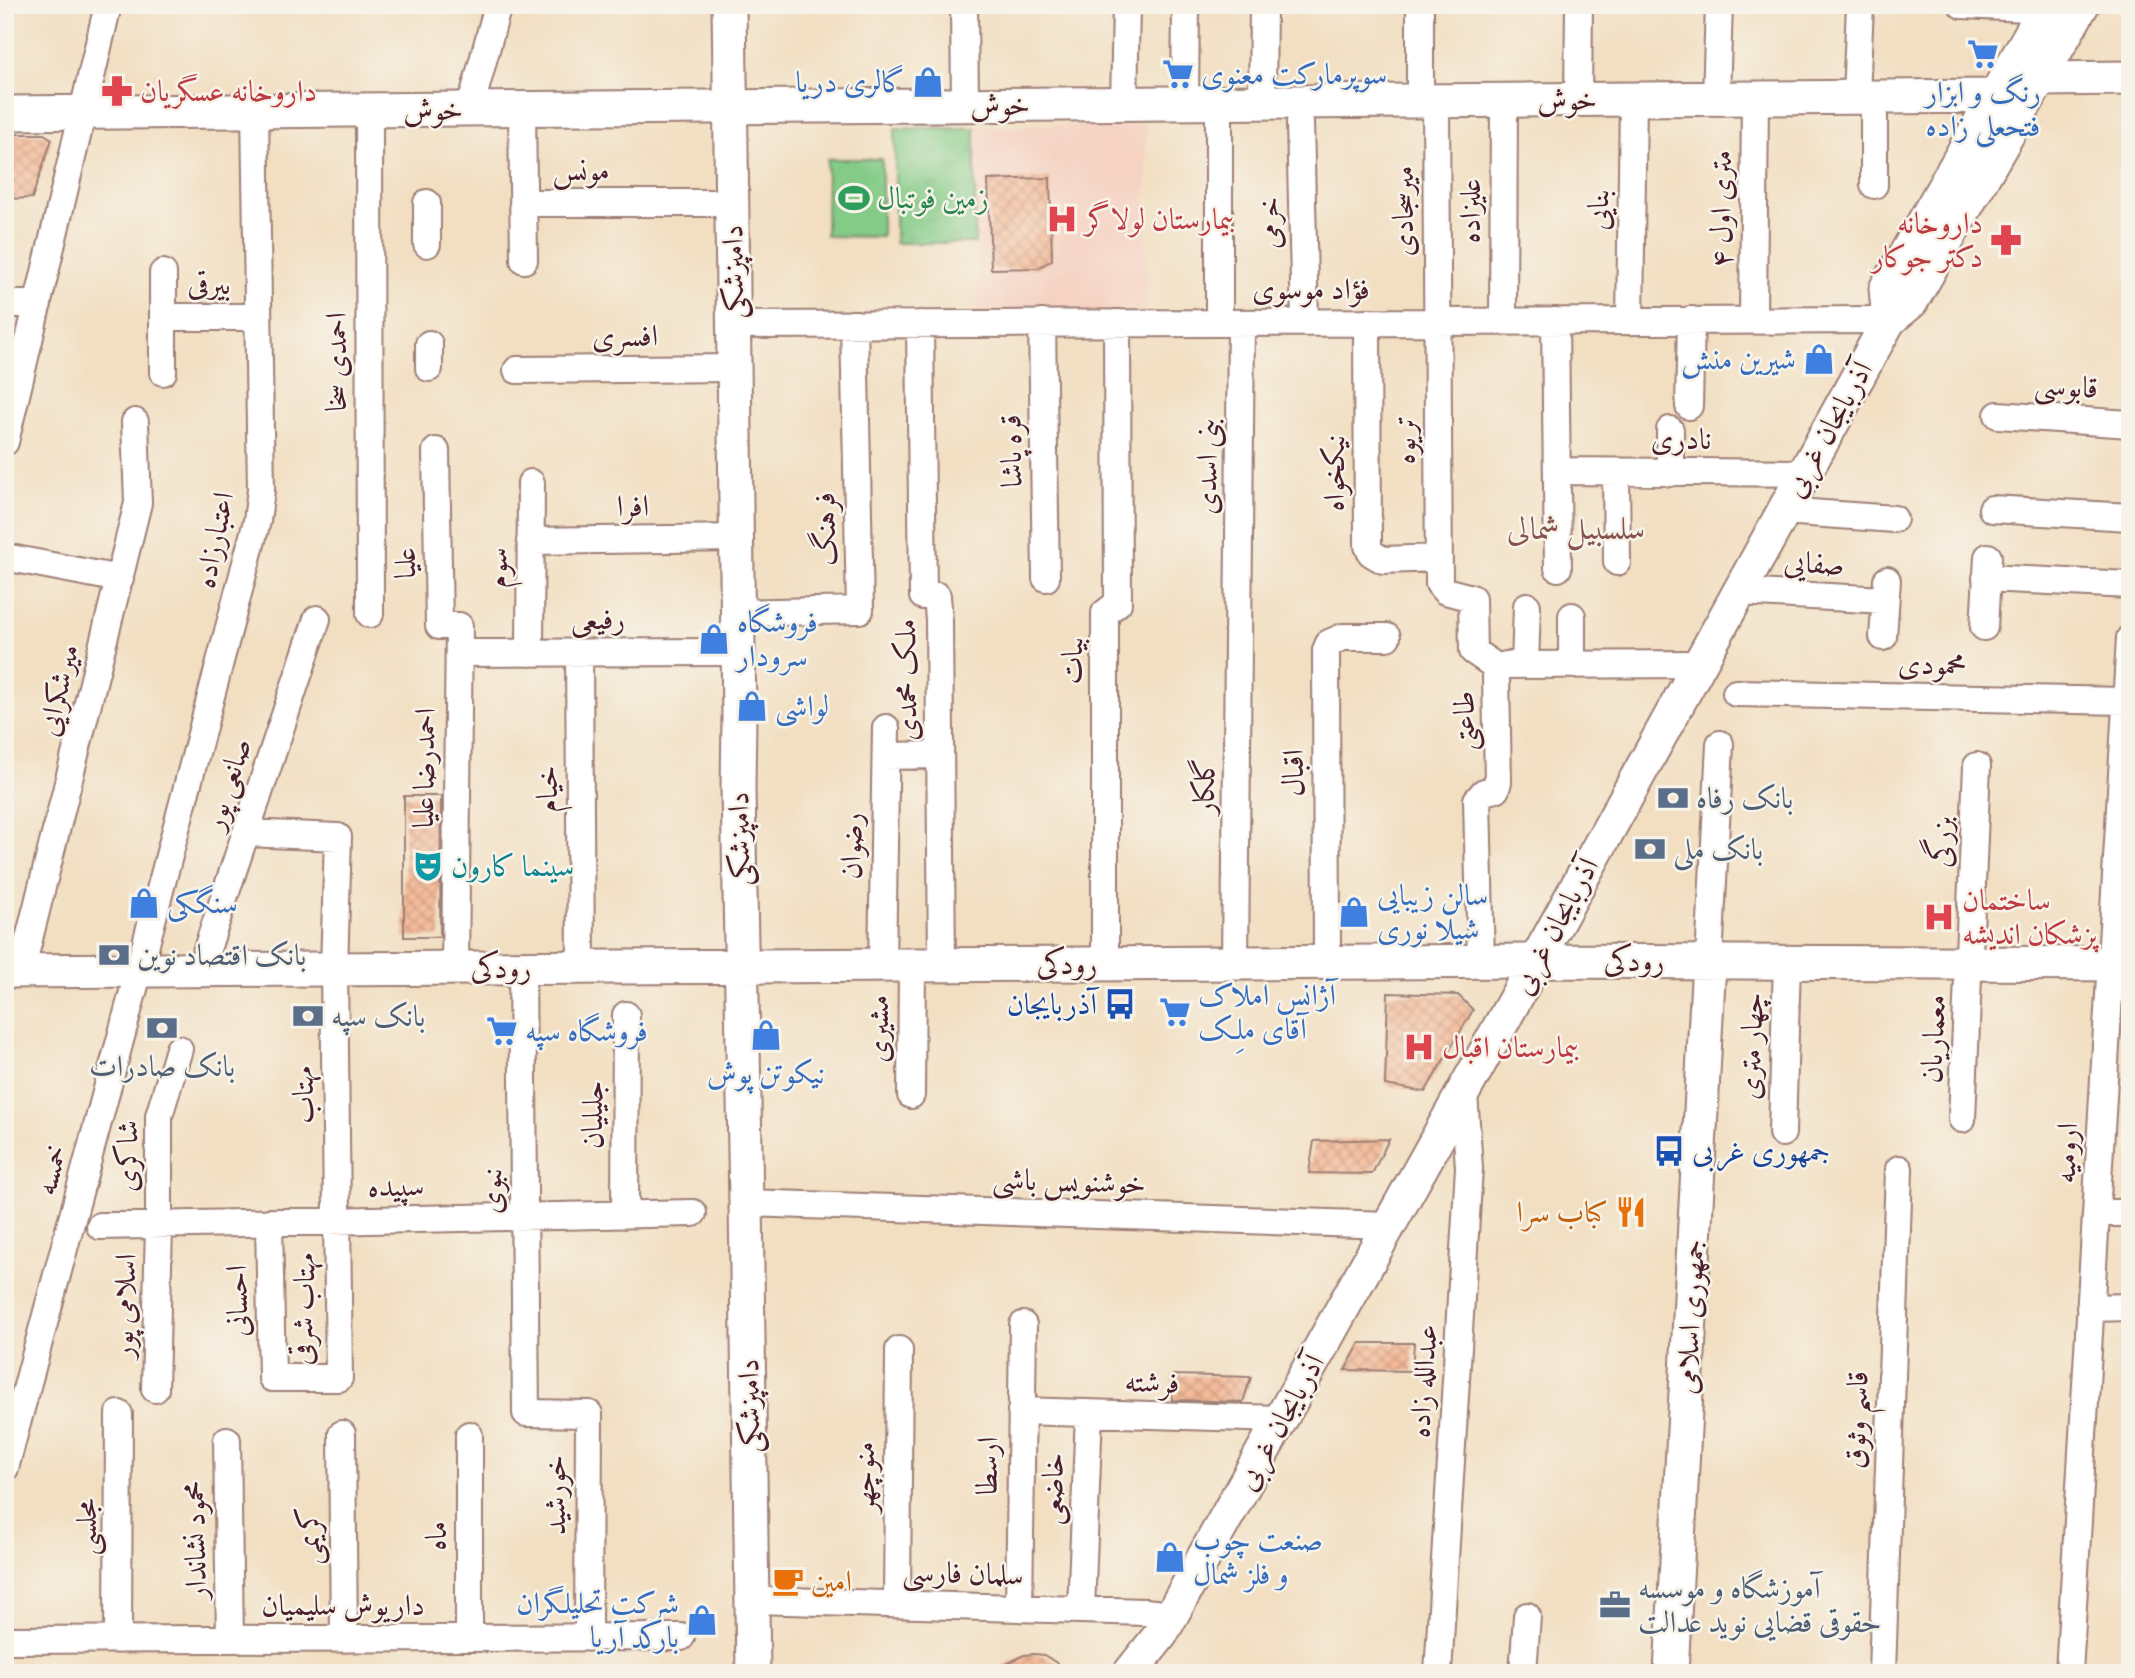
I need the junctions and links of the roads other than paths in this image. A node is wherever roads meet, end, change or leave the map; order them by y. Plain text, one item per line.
1 (108, 5) edge
2 (498, 5) edge
3 (729, 5) edge
4 (964, 5) edge
5 (1126, 5) edge
6 (1186, 5) edge
7 (1263, 5) edge
8 (1420, 5) edge
9 (1579, 5) edge
10 (1719, 5) edge
11 (1860, 5) edge
12 (1962, 5) edge
13 (2082, 5) edge
14 (2046, 7) edge
15 (2130, 78) edge
16 (2040, 79) junction
17 (1995, 96) junction
18 (1865, 97) junction
19 (1755, 98) junction
20 (1633, 99) junction
21 (1716, 99) junction
22 (1504, 100) junction
23 (1578, 100) junction
24 (1428, 101) junction
25 (1262, 102) junction
26 (1185, 103) junction
27 (1219, 103) junction
28 (1124, 104) junction
29 (965, 105) junction
30 (730, 107) junction
31 (470, 109) junction
32 (522, 109) junction
33 (369, 110) junction
34 (255, 111) junction
35 (5, 113) edge
36 (83, 113) junction
37 (1300, 122) dead end
38 (1874, 186) dead end
39 (427, 202) dead end
40 (523, 203) junction
41 (732, 204) junction
42 (428, 244) dead end
43 (524, 260) dead end
44 (163, 273) dead end
45 (5, 304) edge
46 (38, 304) junction
47 (163, 317) junction
48 (258, 317) junction
49 (1691, 320) junction
50 (1753, 320) junction
51 (1889, 320) junction
52 (1437, 321) junction
53 (1503, 321) junction
54 (1555, 321) junction
55 (1630, 321) junction
56 (1305, 322) junction
57 (1367, 322) junction
58 (1042, 323) junction
59 (1117, 323) junction
60 (1230, 323) junction
61 (854, 324) junction
62 (920, 324) junction
63 (734, 325) junction
64 (734, 368) junction
65 (517, 370) dead end
66 (163, 372) dead end
67 (1689, 405) dead end
68 (1998, 415) dead end
69 (135, 422) dead end
70 (2130, 424) edge
71 (1670, 430) dead end
72 (5, 441) edge
73 (436, 451) dead end
74 (1557, 471) junction
75 (1616, 472) junction
76 (1670, 472) junction
77 (1804, 473) junction
78 (531, 484) dead end
79 (1992, 509) dead end
80 (1783, 511) junction
81 (2130, 517) edge
82 (1894, 520) dead end
83 (737, 538) junction
84 (530, 541) junction
85 (5, 557) edge
86 (1439, 558) junction
87 (1617, 562) dead end
88 (1558, 568) dead end
89 (1046, 578) dead end
90 (120, 579) junction
91 (2130, 585) edge
92 (1738, 592) junction
93 (1527, 606) dead end
94 (1238, 610) joint
95 (738, 613) junction
96 (370, 614) dead end
97 (1572, 616) dead end
98 (317, 620) dead end
99 (1984, 627) dead end
100 (1883, 636) dead end
101 (1387, 637) dead end
102 (2130, 638) edge
103 (738, 652) junction
104 (459, 653) junction
105 (530, 653) junction
106 (579, 653) junction
107 (1699, 664) junction
108 (1525, 665) junction
109 (1572, 665) junction
110 (1497, 668) junction
111 (1736, 693) dead end
112 (2126, 701) junction
113 (886, 728) dead end
114 (1720, 744) dead end
115 (940, 755) junction
116 (886, 756) junction
117 (1976, 765) dead end
118 (246, 833) junction
119 (1481, 961) junction
120 (1535, 961) junction
121 (1709, 961) junction
122 (1327, 962) junction
123 (1787, 962) junction
124 (1970, 962) junction
125 (1235, 963) junction
126 (1105, 964) junction
127 (2120, 964) edge
128 (912, 965) junction
129 (743, 966) junction
130 (581, 967) junction
131 (456, 968) junction
132 (522, 968) junction
133 (334, 969) junction
134 (139, 970) junction
135 (200, 970) junction
136 (13, 971) edge
137 (626, 1015) dead end
138 (179, 1049) dead end
139 (1464, 1093) junction
140 (911, 1095) dead end
141 (1962, 1119) dead end
142 (1782, 1133) dead end
143 (1899, 1169) dead end
144 (747, 1203) junction
145 (693, 1213) dead end
146 (2096, 1213) junction
147 (2130, 1213) edge
148 (625, 1214) junction
149 (524, 1217) junction
150 (338, 1221) junction
151 (269, 1222) junction
152 (159, 1225) junction
153 (1389, 1225) junction
154 (100, 1226) dead end
155 (2130, 1307) edge
156 (2090, 1308) junction
157 (1023, 1325) dead end
158 (899, 1350) dead end
159 (272, 1378) joint
160 (155, 1389) dead end
161 (1021, 1411) junction
162 (526, 1413) joint
163 (1088, 1413) junction
164 (119, 1414) dead end
165 (1281, 1419) junction
166 (342, 1434) dead end
167 (469, 1435) dead end
168 (227, 1440) dead end
169 (5, 1468) edge
170 (752, 1600) junction
171 (897, 1604) junction
172 (1018, 1608) junction
173 (1081, 1610) junction
174 (1172, 1615) junction
175 (1527, 1616) dead end
176 (681, 1637) dead end
177 (469, 1638) junction
178 (588, 1638) junction
179 (230, 1639) junction
180 (344, 1639) junction
181 (5, 1640) edge
182 (118, 1640) junction
183 (752, 1673) edge
184 (1130, 1673) edge
185 (1438, 1673) edge
186 (1523, 1673) edge
187 (1671, 1673) edge
188 (1882, 1673) edge
189 (2069, 1673) edge

1 - 36 street
2 - 31 street
3 - 30 main road, دامپزشکی
4 - 29 street
5 - 28 street
6 - 26 street
7 - 25 street
8 - 24 street, میرسجادی
9 - 23 street
10 - 21 street
11 - 18 street
12 - 14 street
13 - 16 main road, آذربایجان غربی
14 - 17 main road
15 - 16 main road
16 - 51 main road, آذربایجان غربی
17 - 18 main road, خوش
17 - 51 main road
18 - 19 main road, خوش
18 - 38 street
19 - 21 main road, خوش
19 - 50 street, ۴ متری اول
20 - 21 main road, خوش
20 - 23 main road, خوش
20 - 55 street, بنایی
22 - 23 main road, خوش
22 - 24 main road, خوش
22 - 53 street, علیزاده
24 - 25 main road, خوش
24 - 52 street, میرسجادی
25 - 27 main road, خوش
26 - 27 main road, خوش
26 - 28 main road, خوش
27 - 60 street, بنی اسدی
28 - 29 main road, خوش
29 - 30 main road, خوش
30 - 32 main road, خوش
30 - 41 main road, دامپزشکی
31 - 32 main road, خوش
31 - 33 main road, خوش
32 - 40 street, مونس
33 - 34 main road, خوش
33 - 96 street, احمدی سخا
34 - 36 main road, خوش
34 - 48 street, اعتبارزاده
35 - 36 main road, خوش
36 - 46 street
37 - 56 street, خرمی
39 - 42 street
40 - 41 street, مونس
40 - 43 street
41 - 63 main road, دامپزشکی
44 - 47 street, بیرقی
45 - 46 street
46 - 72 street
47 - 48 street, بیرقی
47 - 66 street
48 - 134 street, اعتبارزاده
49 - 50 street, فؤاد موسوی
49 - 55 street, فؤاد موسوی
49 - 67 street
50 - 51 street, فؤاد موسوی
51 - 77 main road, آذربایجان غربی
52 - 53 street, فؤاد موسوی
52 - 57 street, فؤاد موسوی
52 - 86 street, تریوه
53 - 54 street, فؤاد موسوی
54 - 55 street, فؤاد موسوی
54 - 74 street
56 - 57 street, فؤاد موسوی
56 - 60 street, فؤاد موسوی
57 - 86 street, نیکخواه
58 - 59 street, فؤاد موسوی
58 - 62 street, فؤاد موسوی
58 - 89 street, قره پاشا
59 - 60 street, فؤاد موسوی
59 - 126 street, بیات
60 - 94 street, بنی اسدی
61 - 62 street, فؤاد موسوی
61 - 63 street, فؤاد موسوی
61 - 95 street, فرهنگ
62 - 115 street, ملک محمدی
63 - 64 main road, دامپزشکی
64 - 65 street, افسری
64 - 83 main road, دامپزشکی
68 - 70 street, قابوسی
69 - 90 street, میرشکرایی
71 - 76 street
73 - 104 street, علیا
74 - 75 street, نادری
74 - 88 street
75 - 76 street, نادری
75 - 87 street
76 - 77 street, نادری
77 - 80 main road, آذربایجان غربی
78 - 84 street, سوم
79 - 81 street
80 - 82 street
80 - 92 main road, آذربایجان غربی
83 - 84 street, افرا
83 - 95 main road, دامپزشکی
84 - 105 street, سوم
85 - 90 street
86 - 110 street, تریوه
90 - 136 street, میرشکرایی
91 - 99 street
92 - 100 street, صفایی
92 - 107 main road, آذربایجان غربی
93 - 108 street
94 - 125 street, گلکار
95 - 103 main road, دامپزشکی
97 - 109 street
98 - 118 street, صانعی پور
101 - 122 street, اقبال
102 - 112 street, ارومیه
103 - 106 street, رفیعی
103 - 129 main road, دامپزشکی
104 - 105 street, رفیعی
104 - 131 street, احمدرضا علیا
105 - 106 street, رفیعی
106 - 130 street, خیام
107 - 109 street, طاعتی
107 - 120 main road, آذربایجان غربی
108 - 109 street, طاعتی
108 - 110 street, طاعتی
110 - 119 street, طاعتی
111 - 112 street, محمودی
112 - 127 street, ارومیه
113 - 116 street, رضوان
114 - 121 street
115 - 116 street
115 - 128 street, ملک محمدی
116 - 128 street, رضوان
117 - 124 street, بزرگی
118 - 133 street, مهتاب
118 - 135 street, صانعی پور
119 - 120 main road, رودکی
119 - 122 main road, رودکی
120 - 121 main road, رودکی
120 - 139 main road, آذربایجان غربی
121 - 123 main road, رودکی
121 - 187 main road, جمهوری اسلامی
122 - 125 main road, رودکی
123 - 124 main road, رودکی
123 - 142 street, چهار متری
124 - 127 main road, رودکی
124 - 141 street, معماریان
125 - 126 main road, رودکی
126 - 128 main road, رودکی
127 - 146 street, ارومیه
128 - 129 main road, رودکی
128 - 140 street, مشیری
129 - 130 main road, رودکی
129 - 144 main road, دامپزشکی
130 - 132 main road, رودکی
131 - 132 main road, رودکی
131 - 133 main road, رودکی
132 - 149 street, نبوی
133 - 135 main road, رودکی
133 - 150 street, مهتاب
134 - 135 main road, رودکی
134 - 136 main road, رودکی
134 - 169 street, خمسه
137 - 148 street, جلیلیان
138 - 152 street, شاکری
139 - 153 main road, آذربایجان غربی
139 - 185 street, عبدالله زاده
143 - 188 street, قاسم وثوق
144 - 153 street, خوشنویس باشی
144 - 170 main road, دامپزشکی
145 - 148 street, سپیده
146 - 147 street
146 - 156 street, ارومیه
148 - 149 street, سپیده
149 - 150 street, سپیده
149 - 162 street, نبوی
150 - 151 street, سپیده
150 - 159 street, مهتاب شرقی
151 - 152 street, سپیده
151 - 159 street, احسانی
152 - 154 street, سپیده
152 - 160 street, اسلامی پور
153 - 165 main road, آذربایجان غربی
155 - 156 street
156 - 189 street, ارومیه
157 - 161 street, ارسطا
158 - 171 street, منوچهر
161 - 163 street, فرشته
161 - 172 street, ارسطا
162 - 178 street, خورشید
163 - 165 street, فرشته
163 - 173 street, خاضعی
164 - 182 street, مجلسی
165 - 174 main road, آذربایجان غربی
166 - 180 street, کریمی
167 - 177 street, ماه
168 - 179 street, محمود نشاندار
170 - 171 street, سلمان فارسی
170 - 183 main road, دامپزشکی
171 - 172 street, سلمان فارسی
172 - 173 street, سلمان فارسی
173 - 174 street, سلمان فارسی
174 - 184 main road, آذربایجان غربی
175 - 186 street
176 - 178 street, داریوش سلیمیان
177 - 178 street, داریوش سلیمیان
177 - 180 street, داریوش سلیمیان
179 - 180 street, داریوش سلیمیان
179 - 182 street, داریوش سلیمیان
181 - 182 street, داریوش سلیمیان

